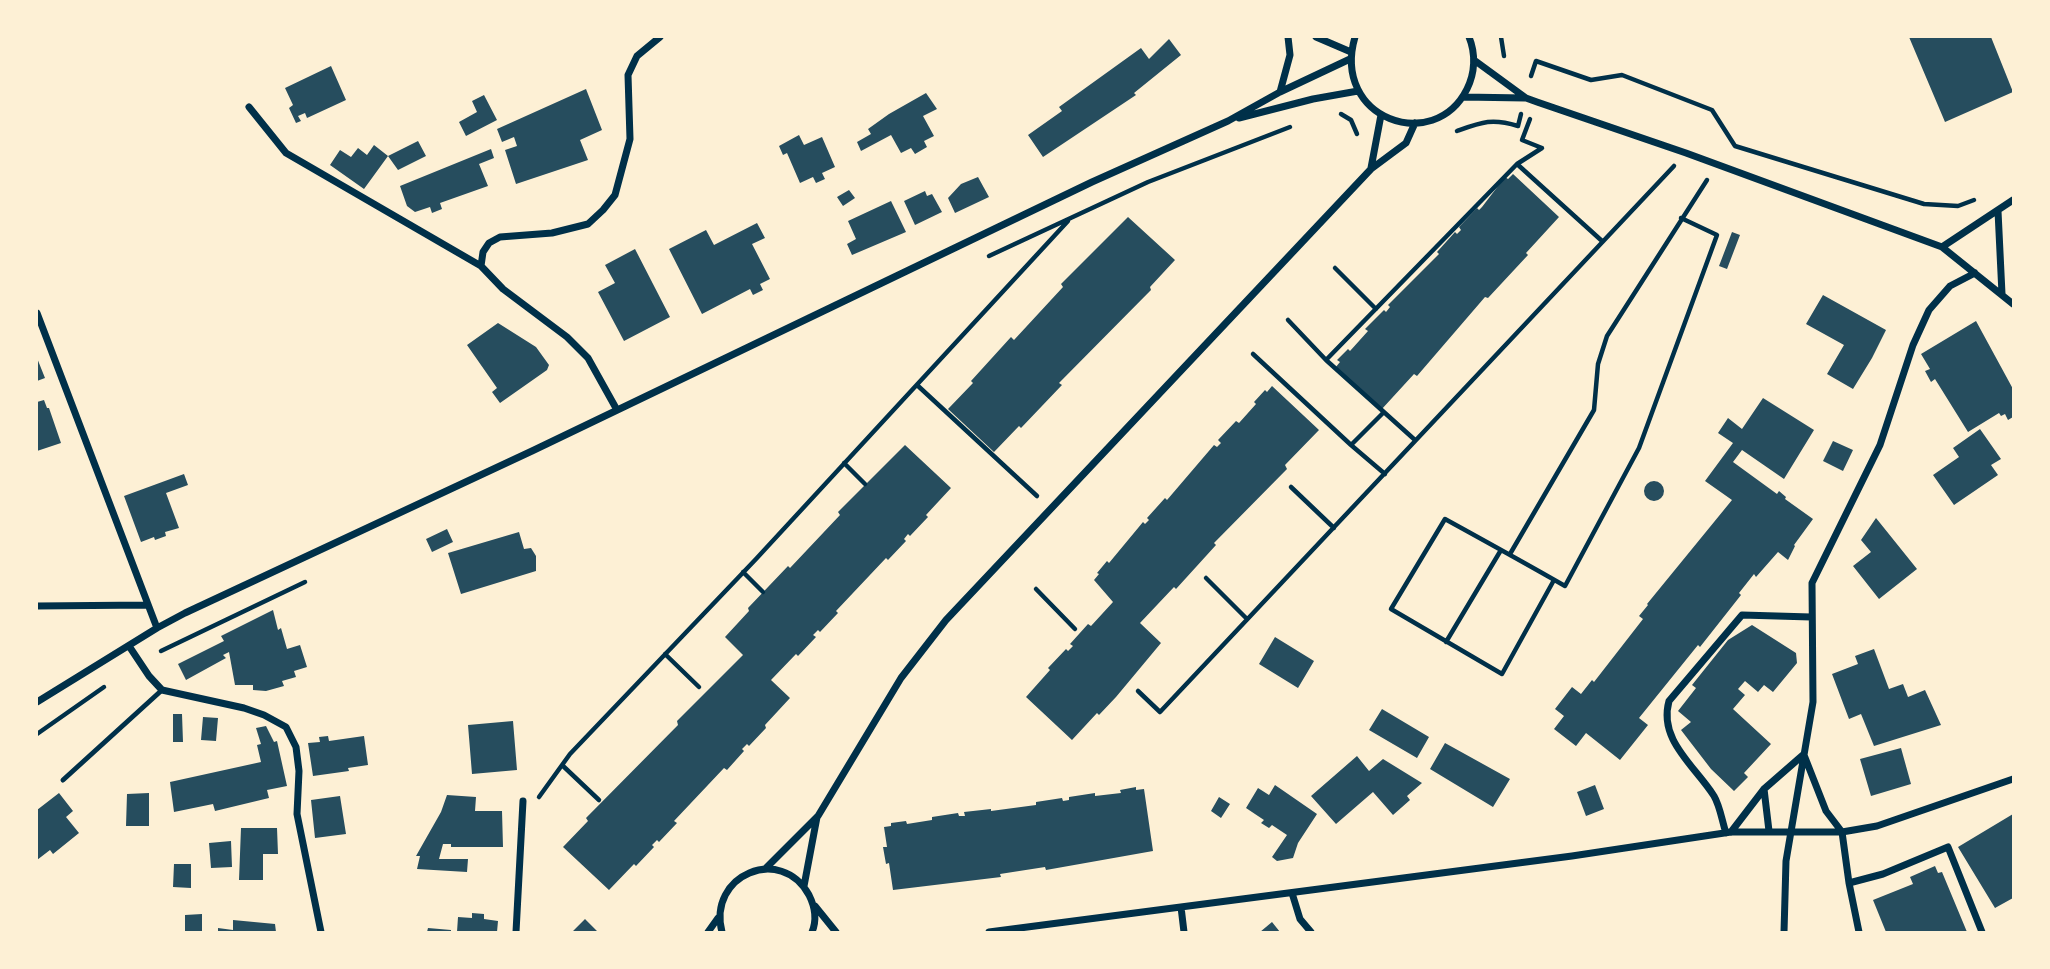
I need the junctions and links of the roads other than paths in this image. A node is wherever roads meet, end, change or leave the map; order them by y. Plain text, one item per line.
1 (660, 37) edge
2 (1289, 37) edge
3 (1316, 37) edge
4 (1355, 37) edge
5 (1471, 38) edge
6 (1350, 55) junction
7 (1474, 60) junction
8 (1358, 91) junction
9 (1280, 92) junction
10 (1463, 97) junction
11 (1526, 98) junction
12 (249, 107) dead end
13 (1381, 115) junction
14 (1228, 121) junction
15 (1415, 123) junction
16 (1371, 169) junction
17 (2013, 200) edge
18 (1997, 211) junction
19 (1942, 247) junction
20 (481, 267) junction
21 (1975, 273) junction
22 (2002, 294) junction
23 (2013, 304) edge
24 (37, 313) edge
25 (617, 410) junction
26 (148, 605) junction
27 (37, 606) edge
28 (1811, 617) junction
29 (157, 628) junction
30 (129, 646) junction
31 (162, 690) junction
32 (37, 702) edge
33 (1803, 755) junction
34 (2013, 779) edge
35 (63, 780) dead end
36 (1764, 789) junction
37 (523, 802) dead end
38 (818, 816) junction
39 (1791, 830) junction
40 (1769, 831) junction
41 (1728, 832) junction
42 (1842, 832) junction
43 (766, 869) junction
44 (1849, 883) junction
45 (804, 886) junction
46 (1292, 893) junction
47 (814, 904) junction
48 (1181, 907) junction
49 (718, 918) junction
50 (321, 932) edge
51 (516, 932) edge
52 (708, 932) edge
53 (722, 932) edge
54 (812, 932) edge
55 (836, 932) edge
56 (989, 932) edge
57 (1184, 932) edge
58 (1311, 932) edge
59 (1784, 932) edge
60 (1859, 932) edge
61 (1982, 932) edge

1 - 20 street
2 - 9 street
3 - 6 street
4 - 6 street
5 - 7 street
6 - 8 street
6 - 9 street
7 - 10 street
7 - 11 street
8 - 13 street
8 - 14 street
9 - 14 street
10 - 11 street
10 - 15 street
11 - 19 street
12 - 20 street
13 - 15 street
13 - 16 street
14 - 25 street
15 - 16 street
16 - 38 street
17 - 18 street
18 - 19 street
18 - 22 street
19 - 21 street
20 - 25 street
21 - 22 street
21 - 28 street
22 - 23 street
24 - 26 street
25 - 29 street
26 - 27 street
26 - 29 street
28 - 33 street
28 - 41 street
29 - 30 street
30 - 31 street
30 - 32 street
31 - 35 lane
31 - 50 street
33 - 36 street
33 - 39 street
33 - 42 street
34 - 42 street
36 - 40 street
36 - 41 street
37 - 51 street
38 - 43 street
38 - 45 street
39 - 40 street
39 - 42 street
39 - 59 street
40 - 41 street
41 - 46 street
42 - 44 street
43 - 45 street
43 - 49 street
44 - 60 street
44 - 61 street
45 - 47 street
46 - 48 street
46 - 58 street
47 - 54 street
47 - 55 street
48 - 56 street
48 - 57 street
49 - 52 street
49 - 53 street

